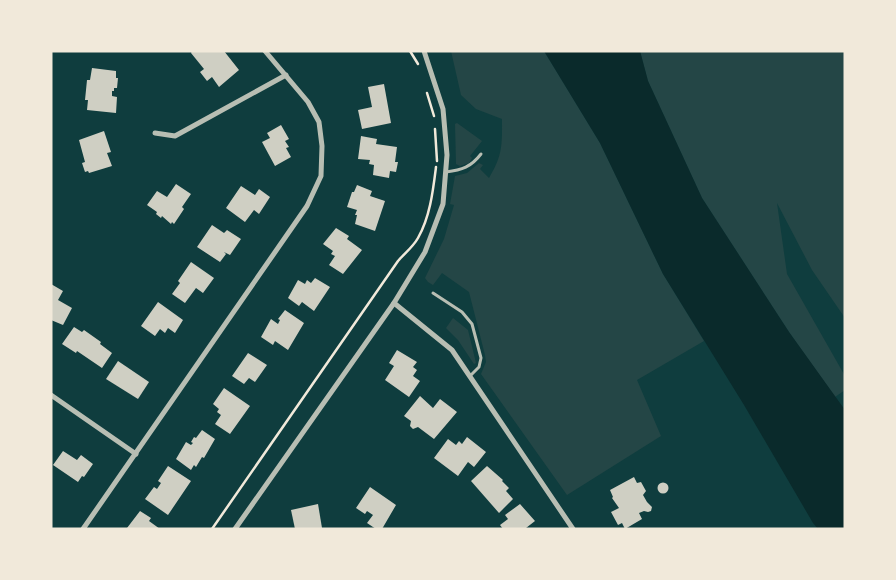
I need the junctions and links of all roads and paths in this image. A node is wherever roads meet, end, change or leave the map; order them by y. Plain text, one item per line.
1 (266, 51) edge
2 (410, 51) edge
3 (424, 51) edge
4 (419, 66) dead end
5 (286, 75) junction
6 (426, 90) dead end
7 (155, 133) dead end
8 (481, 154) dead end
9 (446, 172) junction
10 (433, 293) dead end
11 (394, 303) junction
12 (470, 376) junction
13 (51, 395) edge
14 (136, 454) junction
15 (83, 529) edge
16 (212, 529) edge
17 (235, 529) edge
18 (573, 529) edge

1 - 5 street
2 - 4 path
3 - 9 street
5 - 7 street
5 - 14 street
6 - 16 path
8 - 9 lane
9 - 11 street
10 - 12 lane
11 - 12 street
11 - 17 street
12 - 18 street
13 - 14 street
14 - 15 street

